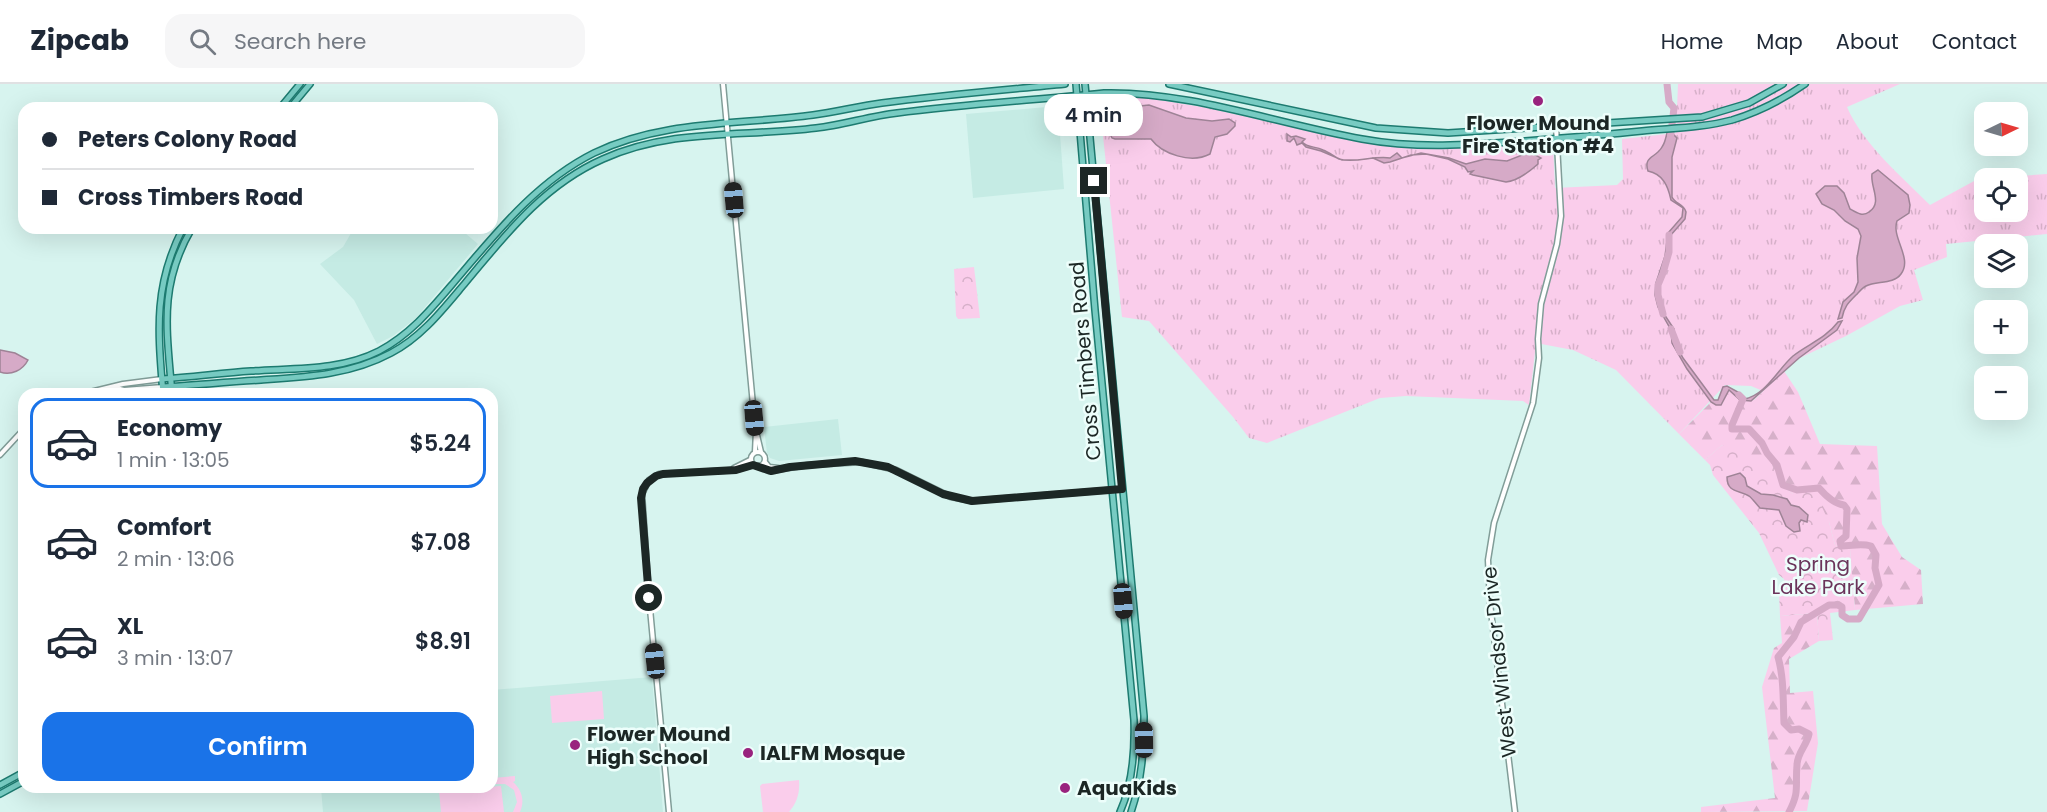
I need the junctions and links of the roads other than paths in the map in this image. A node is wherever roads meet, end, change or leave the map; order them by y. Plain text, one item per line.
1 (300, 84) edge
2 (310, 84) edge
3 (723, 84) edge
4 (1065, 84) edge
5 (1076, 84) edge
6 (1085, 84) edge
7 (1169, 84) edge
8 (1783, 84) edge
9 (1805, 84) edge
10 (996, 91) junction
11 (1086, 95) junction
12 (1077, 96) junction
13 (285, 102) edge
14 (295, 102) edge
15 (997, 103) junction
16 (727, 123) junction
17 (1556, 126) junction
18 (1523, 128) junction
19 (728, 134) junction
20 (1557, 139) junction
21 (1524, 141) junction
22 (498, 231) edge
23 (180, 234) edge
24 (189, 234) edge
25 (496, 234) edge
26 (171, 379) junction
27 (162, 380) junction
28 (111, 387) junction
29 (163, 387) junction
30 (171, 387) junction
31 (107, 388) edge
32 (115, 388) edge
33 (150, 388) edge
34 (756, 431) junction
35 (18, 436) edge
36 (755, 453) junction
37 (761, 453) junction
38 (0, 455) edge
39 (750, 460) junction
40 (765, 462) junction
41 (756, 466) junction
42 (734, 469) junction
43 (779, 469) junction
44 (1122, 489) junction
45 (1112, 490) junction
46 (18, 775) edge
47 (0, 785) edge
48 (18, 785) edge
49 (0, 794) edge
50 (669, 812) edge
51 (1120, 812) edge
52 (1131, 812) edge
53 (1515, 812) edge

1 - 13 main road
2 - 14 main road
3 - 16 street
4 - 10 main road
5 - 12 main road, Cross Timbers Road
6 - 11 main road, Cross Timbers Road
7 - 18 main road
8 - 17 main road
9 - 20 main road
10 - 15 main road
10 - 16 main road
11 - 12 main road
11 - 21 main road
11 - 44 main road, Cross Timbers Road
12 - 15 main road
12 - 45 main road, Cross Timbers Road
15 - 19 main road
16 - 19 street
16 - 22 main road
17 - 18 main road
17 - 20 street, West Windsor Drive
18 - 21 main road
19 - 30 main road
19 - 34 street
20 - 21 main road
20 - 53 street, West Windsor Drive
23 - 27 main road
24 - 26 main road
25 - 26 main road
26 - 27 main road
26 - 30 main road
27 - 28 street
27 - 29 main road
28 - 31 street
28 - 32 street
29 - 30 main road
29 - 33 street
34 - 36 street
34 - 37 street
35 - 38 street
36 - 37 street
36 - 39 street
37 - 40 street
39 - 41 street
39 - 42 street
40 - 41 street
40 - 43 street
41 - 42 street
41 - 43 street
42 - 50 street
43 - 45 street
44 - 45 street
44 - 52 main road, Cross Timbers Road
45 - 51 main road, Cross Timbers Road
46 - 47 main road
48 - 49 main road

